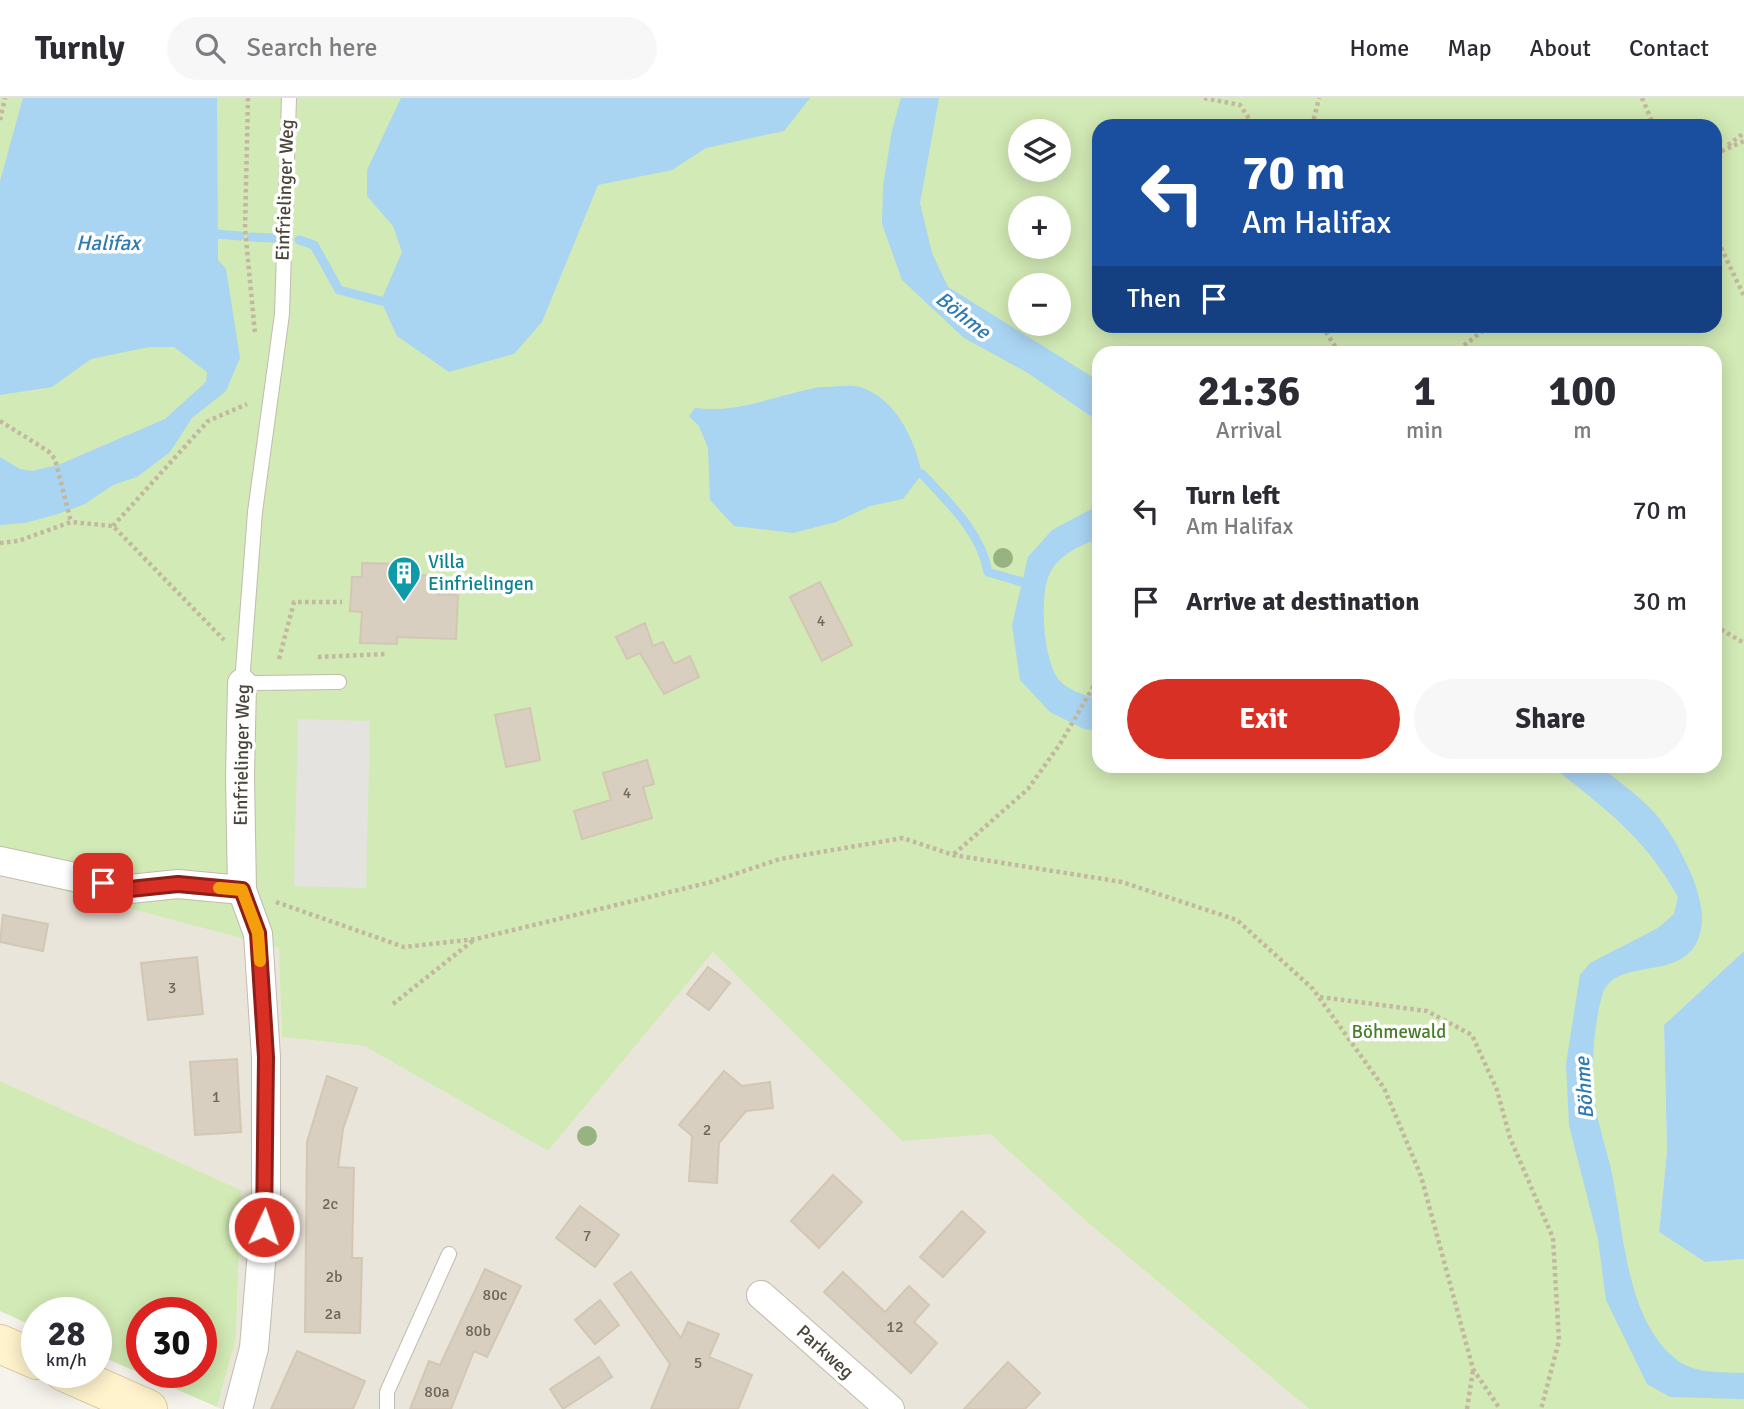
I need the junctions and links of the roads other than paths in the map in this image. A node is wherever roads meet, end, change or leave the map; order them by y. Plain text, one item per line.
1 (289, 98) edge
2 (243, 672) junction
3 (339, 682) dead end
4 (0, 861) edge
5 (242, 890) junction
6 (449, 1254) dead end
7 (761, 1295) dead end
8 (0, 1344) edge
9 (21, 1353) edge
10 (101, 1388) edge
11 (149, 1409) edge
12 (238, 1409) edge
13 (387, 1409) edge
14 (890, 1409) edge

1 - 2 lane, Einfrielinger Weg
2 - 3 lane
2 - 5 street, Einfrielinger Weg
4 - 5 street
5 - 12 street, Einfrielinger Weg
6 - 13 lane
7 - 14 street, Parkweg
8 - 9 main road
10 - 11 main road

